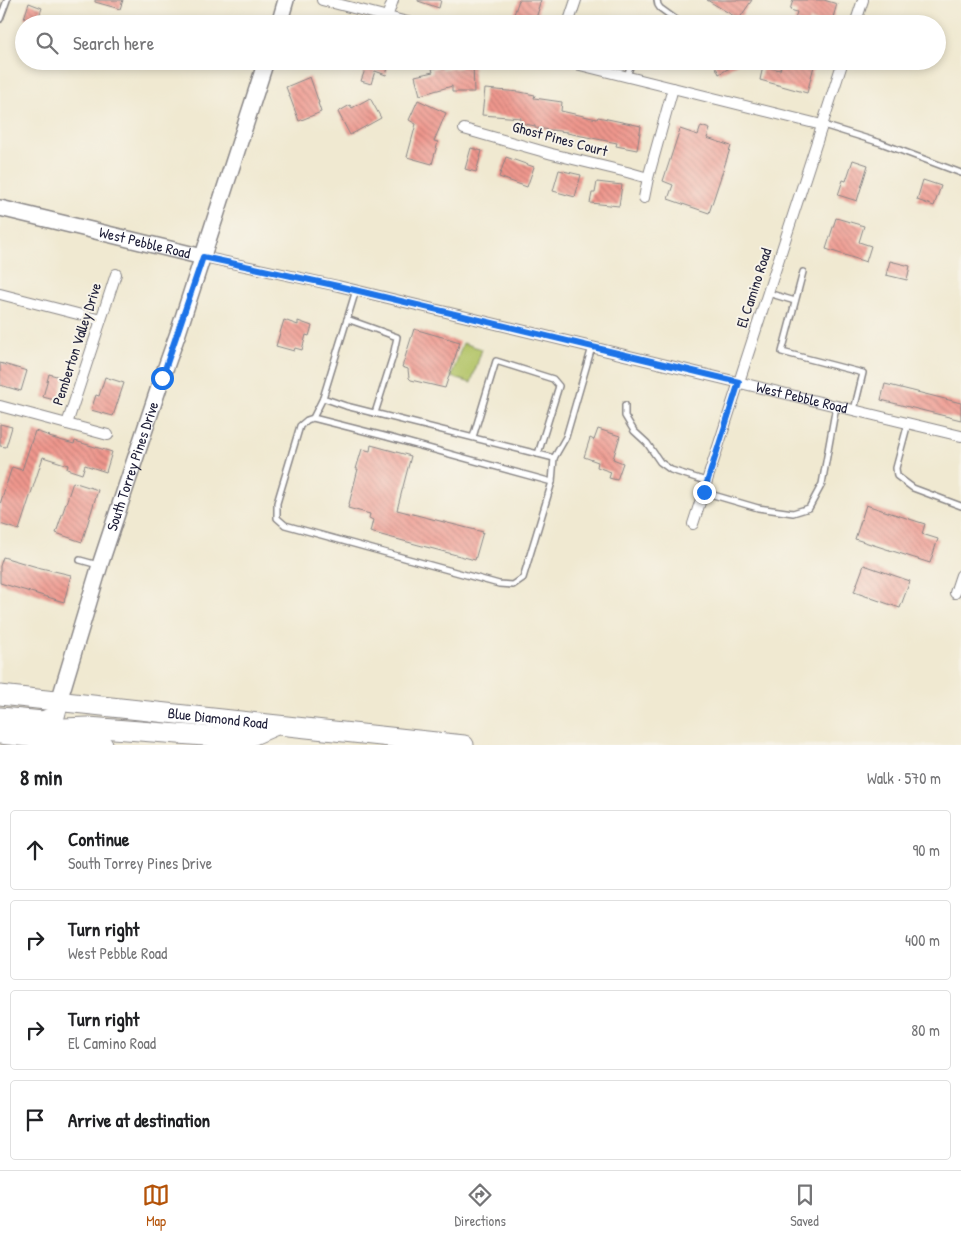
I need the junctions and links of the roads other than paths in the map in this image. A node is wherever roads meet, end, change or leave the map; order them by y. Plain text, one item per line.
1 (7, 0) edge
2 (286, 0) edge
3 (322, 0) edge
4 (393, 0) edge
5 (576, 0) edge
6 (656, 0) edge
7 (863, 0) edge
8 (281, 15) edge
9 (379, 15) edge
10 (388, 15) edge
11 (571, 15) edge
12 (670, 15) edge
13 (858, 15) edge
14 (0, 19) edge
15 (263, 70) edge
16 (599, 70) edge
17 (629, 70) edge
18 (840, 70) edge
19 (627, 77) junction
20 (673, 88) junction
21 (822, 125) junction
22 (464, 129) dead end
23 (961, 173) edge
24 (648, 178) junction
25 (644, 198) dead end
26 (0, 208) edge
27 (203, 257) junction
28 (803, 272) dead end
29 (116, 274) dead end
30 (356, 290) junction
31 (768, 293) junction
32 (0, 294) edge
33 (796, 301) junction
34 (347, 319) junction
35 (100, 320) junction
36 (592, 347) junction
37 (739, 382) junction
38 (323, 398) junction
39 (625, 405) dead end
40 (0, 406) edge
41 (836, 406) junction
42 (854, 410) junction
43 (375, 413) junction
44 (313, 418) junction
45 (908, 423) junction
46 (67, 424) junction
47 (108, 435) dead end
48 (961, 436) edge
49 (473, 437) junction
50 (538, 454) junction
51 (554, 458) junction
52 (707, 481) junction
53 (552, 482) junction
54 (704, 492) junction
55 (961, 506) edge
56 (693, 524) dead end
57 (80, 560) dead end
58 (100, 565) junction
59 (961, 575) edge
60 (955, 593) dead end
61 (0, 696) edge
62 (59, 701) junction
63 (0, 717) edge
64 (275, 725) junction
65 (0, 734) edge
66 (44, 742) edge
67 (103, 745) edge
68 (464, 745) edge

1 - 14 lane
2 - 8 street
3 - 9 street
4 - 10 street
5 - 11 street
6 - 12 lane
7 - 13 street
15 - 27 street, South Torrey Pines Drive
16 - 19 street
17 - 19 lane
18 - 21 street, El Camino Road
19 - 20 street
20 - 21 street
20 - 24 street
21 - 23 lane
21 - 31 street, El Camino Road
22 - 24 street, Ghost Pines Court
24 - 25 street
26 - 27 street, West Pebble Road
27 - 30 street, West Pebble Road
27 - 58 street, South Torrey Pines Drive
28 - 33 lane
29 - 35 street, Pemberton Valley Drive
30 - 34 lane
30 - 36 street, West Pebble Road
31 - 33 lane
31 - 37 street, El Camino Road
32 - 35 street
33 - 42 lane
34 - 38 lane
34 - 43 lane
35 - 46 street, Pemberton Valley Drive
36 - 37 street, West Pebble Road
36 - 51 lane
37 - 41 street, West Pebble Road
37 - 52 street, El Camino Road
38 - 43 lane
38 - 44 lane
39 - 52 lane
40 - 46 street
41 - 42 street, West Pebble Road
41 - 54 lane
42 - 45 street, West Pebble Road
43 - 49 lane
44 - 53 lane
44 - 53 lane
45 - 48 street, West Pebble Road
45 - 55 lane
46 - 47 street
49 - 50 lane
49 - 50 lane
50 - 51 lane
51 - 53 lane
52 - 54 street, El Camino Road
54 - 56 street, El Camino Road
57 - 58 lane
58 - 62 street, South Torrey Pines Drive
59 - 60 street
61 - 62 highway, Blue Diamond Road
62 - 63 highway
62 - 64 highway, Blue Diamond Road
64 - 66 highway
64 - 68 highway, Blue Diamond Road
65 - 66 highway
66 - 67 highway

